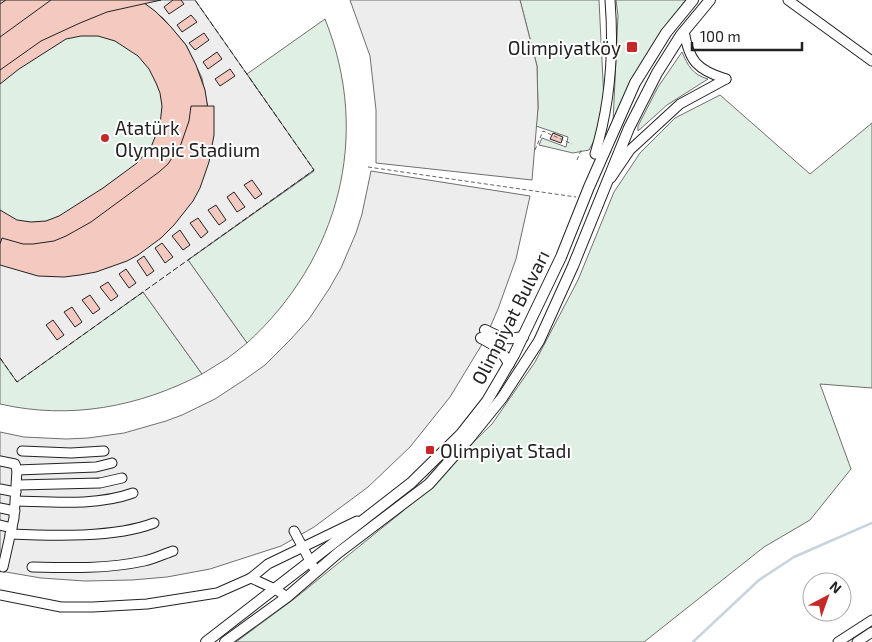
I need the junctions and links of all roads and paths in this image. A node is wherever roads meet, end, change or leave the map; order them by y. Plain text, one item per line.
1 (610, 0) edge
2 (693, 0) edge
3 (710, 0) edge
4 (788, 0) edge
5 (684, 31) junction
6 (872, 61) edge
7 (572, 144) dead end
8 (582, 148) dead end
9 (534, 150) dead end
10 (595, 154) dead end
11 (577, 160) dead end
12 (368, 167) dead end
13 (603, 191) junction
14 (584, 199) junction
15 (523, 338) junction
16 (509, 364) junction
17 (22, 450) dead end
18 (104, 451) dead end
19 (0, 461) edge
20 (112, 464) dead end
21 (17, 470) junction
22 (122, 478) dead end
23 (0, 489) edge
24 (16, 492) junction
25 (133, 493) dead end
26 (0, 508) edge
27 (15, 511) junction
28 (363, 519) junction
29 (154, 523) dead end
30 (0, 525) edge
31 (11, 531) junction
32 (294, 531) dead end
33 (4, 544) edge
34 (303, 548) junction
35 (173, 551) dead end
36 (310, 561) junction
37 (3, 567) dead end
38 (32, 567) dead end
39 (316, 572) junction
40 (251, 578) junction
41 (275, 589) junction
42 (0, 595) edge
43 (287, 597) junction
44 (872, 620) edge
45 (872, 632) edge
46 (206, 642) edge
47 (226, 642) edge
48 (838, 642) edge
49 (857, 642) edge

1 - 10 street
2 - 14 main road, Olimpiyat Bulvarı
3 - 5 main road, Olimpiyat Bulvarı
4 - 6 street
5 - 13 main road, Olimpiyat Bulvarı
5 - 13 street
7 - 9 path
8 - 11 path
12 - 14 path
13 - 39 main road, Olimpiyat Bulvarı
14 - 15 main road, Olimpiyat Bulvarı
15 - 16 main road, Olimpiyat Bulvarı
15 - 16 main road
16 - 28 main road, Olimpiyat Bulvarı
17 - 18 street
19 - 21 street
20 - 21 street
21 - 24 street
22 - 24 street
23 - 24 street
24 - 25 street
24 - 27 street
26 - 27 street
27 - 31 street
28 - 34 street
28 - 36 main road, Olimpiyat Bulvarı
29 - 31 street
30 - 31 street
31 - 33 street
32 - 34 street
33 - 37 street
34 - 36 street
34 - 40 street
35 - 38 street
36 - 39 street
36 - 41 main road, Olimpiyat Bulvarı
39 - 43 main road, Olimpiyat Bulvarı
40 - 41 street
40 - 42 street
41 - 43 street
41 - 46 main road, Olimpiyat Bulvarı
43 - 47 main road, Olimpiyat Bulvarı
44 - 48 street
45 - 49 street

